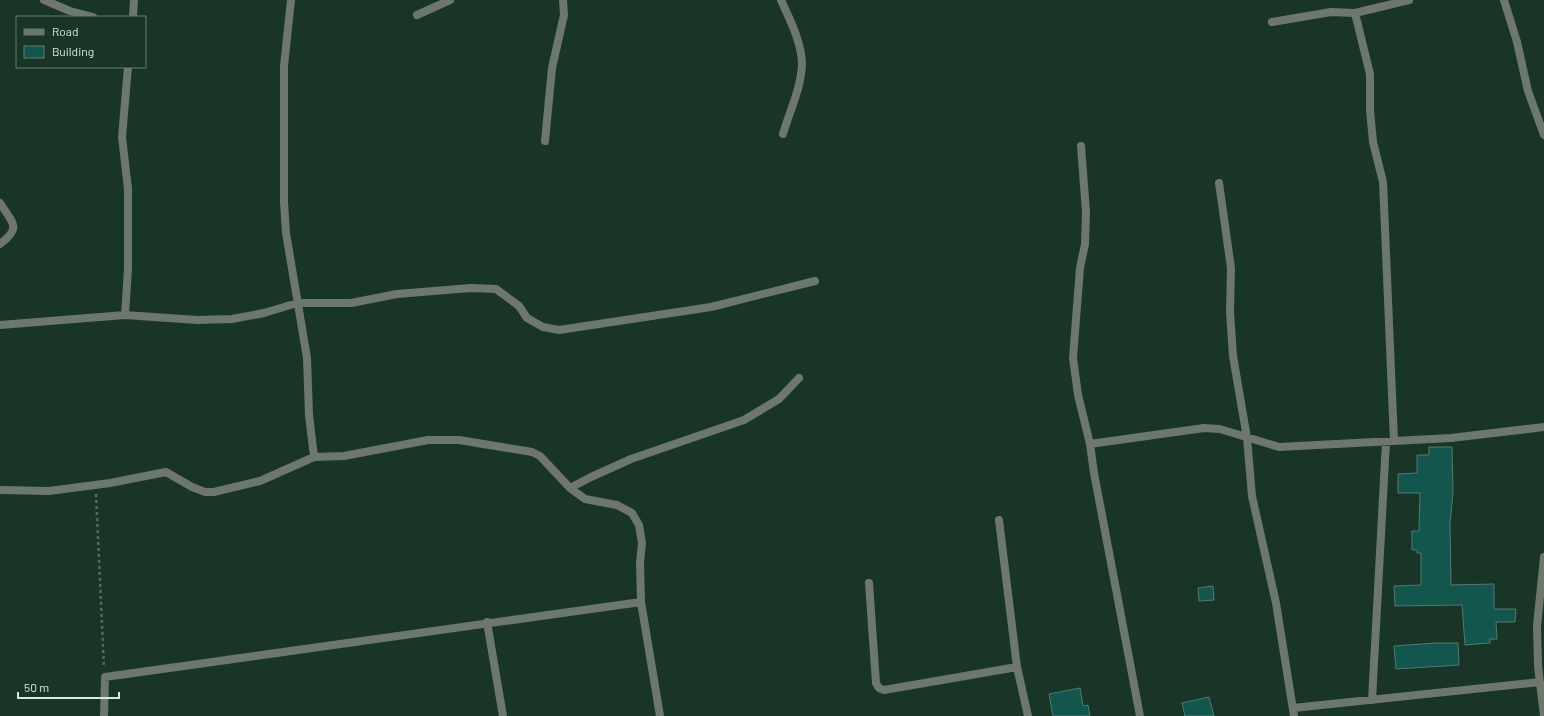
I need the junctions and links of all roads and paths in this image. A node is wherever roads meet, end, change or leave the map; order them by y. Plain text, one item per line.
1 (44, 0) edge
2 (134, 0) edge
3 (291, 0) edge
4 (450, 0) edge
5 (563, 0) edge
6 (781, 0) edge
7 (1409, 0) edge
8 (1504, 0) edge
9 (1355, 13) junction
10 (417, 15) dead end
11 (88, 16) edge
12 (133, 16) edge
13 (1272, 22) dead end
14 (128, 68) edge
15 (782, 134) dead end
16 (1544, 135) edge
17 (545, 142) dead end
18 (1081, 146) dead end
19 (1219, 183) dead end
20 (0, 203) edge
21 (0, 244) edge
22 (816, 281) dead end
23 (297, 303) junction
24 (125, 315) junction
25 (0, 325) edge
26 (799, 378) dead end
27 (1544, 427) edge
28 (1247, 438) junction
29 (1390, 442) junction
30 (1090, 444) junction
31 (314, 458) junction
32 (95, 485) junction
33 (570, 488) junction
34 (0, 490) edge
35 (1000, 520) dead end
36 (1544, 557) edge
37 (869, 583) dead end
38 (641, 602) junction
39 (487, 622) junction
40 (1017, 667) junction
41 (105, 677) junction
42 (1540, 682) junction
43 (1372, 700) junction
44 (1544, 710) edge
45 (1294, 712) edge
46 (104, 716) edge
47 (504, 716) edge
48 (660, 716) edge
49 (1028, 716) edge
50 (1140, 716) edge
51 (1544, 716) edge

1 - 11 street
2 - 12 street
3 - 23 street
4 - 10 street
5 - 17 street
6 - 15 street
7 - 9 street
8 - 16 street
9 - 13 street
9 - 29 street
14 - 24 street
18 - 30 street
19 - 28 street
20 - 21 street
22 - 23 street
23 - 24 street
23 - 31 street
24 - 25 street
26 - 33 street
27 - 29 street
28 - 29 street
28 - 30 street
28 - 45 street
29 - 43 street
30 - 50 street
31 - 32 street
31 - 33 street
32 - 34 street
32 - 41 path
33 - 38 street
35 - 40 street
36 - 42 street
37 - 40 street
38 - 39 street
38 - 48 street
39 - 41 street
39 - 47 street
40 - 49 street
41 - 46 street
42 - 43 street
42 - 44 street
43 - 45 street
44 - 51 street

